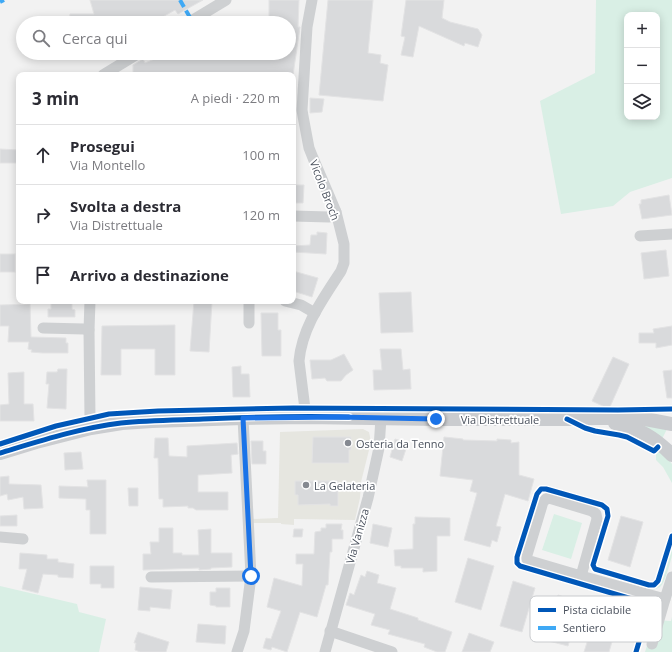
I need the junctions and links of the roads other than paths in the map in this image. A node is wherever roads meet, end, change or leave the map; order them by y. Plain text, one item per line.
1 (226, 0) edge
2 (312, 0) edge
3 (200, 16) edge
4 (128, 60) edge
5 (108, 72) edge
6 (298, 110) edge
7 (336, 212) junction
8 (296, 216) edge
9 (672, 234) edge
10 (640, 236) dead end
11 (90, 304) edge
12 (249, 304) edge
13 (296, 304) edge
14 (315, 313) junction
15 (249, 323) dead end
16 (42, 328) dead end
17 (89, 330) junction
18 (306, 417) junction
19 (243, 418) junction
20 (381, 418) junction
21 (595, 418) junction
22 (672, 424) edge
23 (91, 428) junction
24 (0, 453) edge
25 (672, 455) edge
26 (0, 537) edge
27 (23, 539) dead end
28 (251, 576) junction
29 (581, 576) junction
30 (151, 577) dead end
31 (672, 577) edge
32 (654, 596) edge
33 (662, 598) edge
34 (665, 599) junction
35 (662, 609) edge
36 (330, 631) junction
37 (237, 652) edge
38 (325, 652) edge
39 (392, 652) edge

1 - 3 street
2 - 6 street, Vicolo Broch
4 - 5 street
6 - 7 street, Vicolo Broch
7 - 8 street
7 - 14 street, Vicolo Broch
9 - 10 street
11 - 17 street
12 - 15 street
13 - 14 street
14 - 18 street, Vicolo Broch
16 - 17 street
17 - 23 street
18 - 19 main road, Via Distrettuale
18 - 20 main road, Via Distrettuale
19 - 23 main road, Via Distrettuale
19 - 28 street
20 - 21 main road, Via Distrettuale
20 - 36 street, Via Vanizza
21 - 22 main road
21 - 25 main road
23 - 24 main road, Via Distrettuale
26 - 27 street
28 - 30 street
28 - 37 street
29 - 29 street
29 - 32 street
31 - 34 street
33 - 34 street
34 - 35 street
36 - 38 street, Via Vanizza
36 - 39 street

